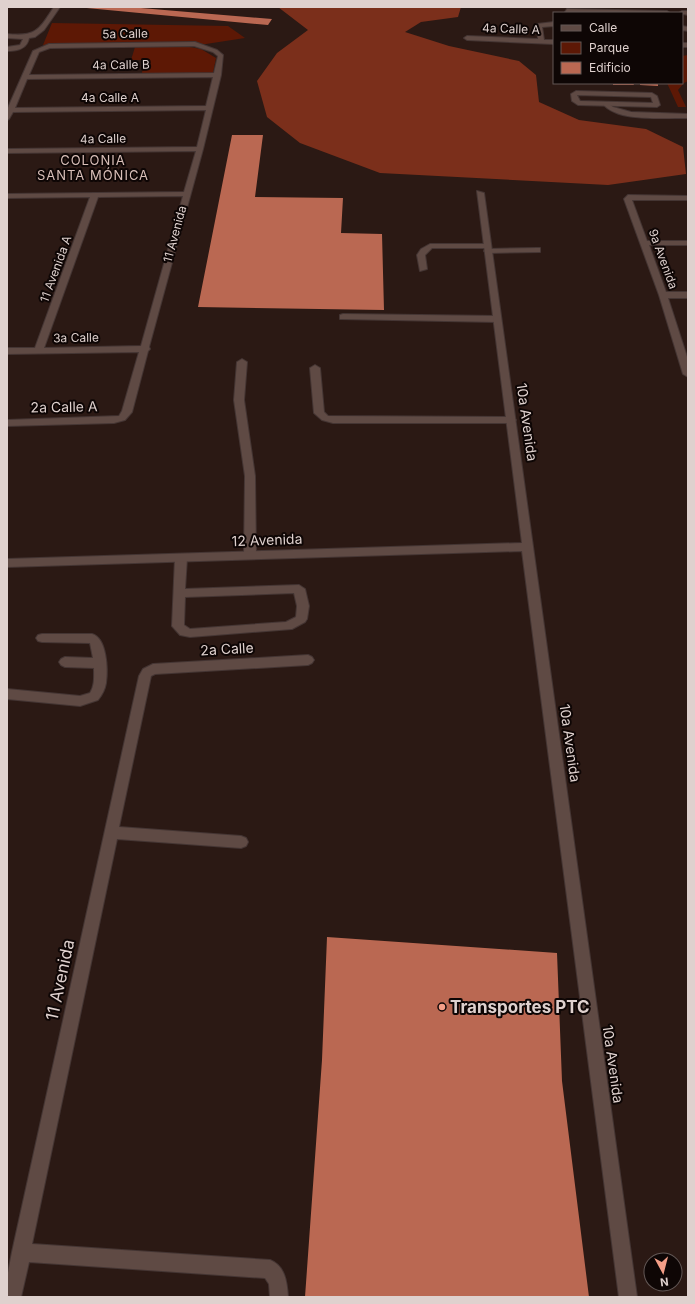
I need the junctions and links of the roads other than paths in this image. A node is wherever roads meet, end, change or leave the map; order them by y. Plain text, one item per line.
1 (57, 7) edge
2 (567, 11) dead end
3 (590, 12) edge
4 (553, 24) edge
5 (7, 36) edge
6 (26, 38) junction
7 (467, 38) dead end
8 (541, 41) junction
9 (553, 42) edge
10 (7, 49) edge
11 (215, 51) joint
12 (218, 76) junction
13 (24, 77) junction
14 (7, 96) edge
15 (16, 96) junction
16 (606, 104) junction
17 (210, 108) junction
18 (10, 110) junction
19 (688, 116) edge
20 (7, 118) edge
21 (200, 149) junction
22 (7, 151) edge
23 (480, 192) dead end
24 (186, 194) junction
25 (96, 195) junction
26 (7, 196) edge
27 (688, 198) edge
28 (645, 243) junction
29 (688, 244) edge
30 (488, 249) junction
31 (537, 250) dead end
32 (423, 269) dead end
33 (663, 295) junction
34 (688, 295) edge
35 (344, 317) dead end
36 (498, 319) junction
37 (146, 349) junction
38 (7, 351) edge
39 (38, 351) junction
40 (686, 361) edge
41 (242, 362) dead end
42 (315, 368) dead end
43 (688, 374) edge
44 (122, 418) joint
45 (511, 420) junction
46 (7, 423) edge
47 (528, 547) junction
48 (250, 556) junction
49 (181, 558) junction
50 (7, 563) edge
51 (178, 593) junction
52 (42, 638) dead end
53 (308, 660) dead end
54 (65, 662) dead end
55 (99, 664) junction
56 (147, 672) joint
57 (7, 694) edge
58 (111, 833) junction
59 (241, 842) dead end
60 (21, 1252) junction
61 (12, 1297) edge
62 (279, 1297) edge
63 (628, 1297) edge

1 - 6 street
2 - 3 street
4 - 8 street
5 - 6 street
6 - 10 street
7 - 8 street, 4a Calle A
8 - 9 street, 4a Calle A
11 - 12 street, 11 Avenida
11 - 13 street, 5a Calle
12 - 13 street, 4a Calle B
12 - 17 street, 11 Avenida
13 - 15 street
14 - 15 street
15 - 18 street
16 - 16 street
16 - 19 street
17 - 18 street, 4a Calle A
17 - 21 street, 11 Avenida
18 - 20 street
21 - 22 street, 4a Calle
21 - 24 street, 11 Avenida
23 - 30 street, 10a Avenida
24 - 25 street
24 - 37 street, 11 Avenida
25 - 26 street
25 - 39 street, 11 Avenida A
27 - 28 street, 9a Avenida
28 - 29 street
28 - 33 street, 9a Avenida
30 - 31 street
30 - 32 street
30 - 36 street, 10a Avenida
33 - 34 street
33 - 40 street, 9a Avenida
35 - 36 street
36 - 45 street, 10a Avenida
37 - 39 street, 3a Calle
37 - 44 street, 11 Avenida
38 - 39 street, 3a Calle
40 - 43 street, 9a Avenida
41 - 48 street
42 - 45 street
44 - 46 street, 2a Calle A
45 - 47 street, 10a Avenida
47 - 48 street, 12 Avenida
47 - 63 street, 10a Avenida
48 - 49 street, 12 Avenida
49 - 50 street, 12 Avenida
49 - 51 street
51 - 51 street
52 - 55 street
53 - 56 street, 2a Calle
54 - 55 street
55 - 57 street
56 - 58 street, 11 Avenida
58 - 59 street
58 - 60 street, 11 Avenida
60 - 61 street, 11 Avenida
60 - 62 street

